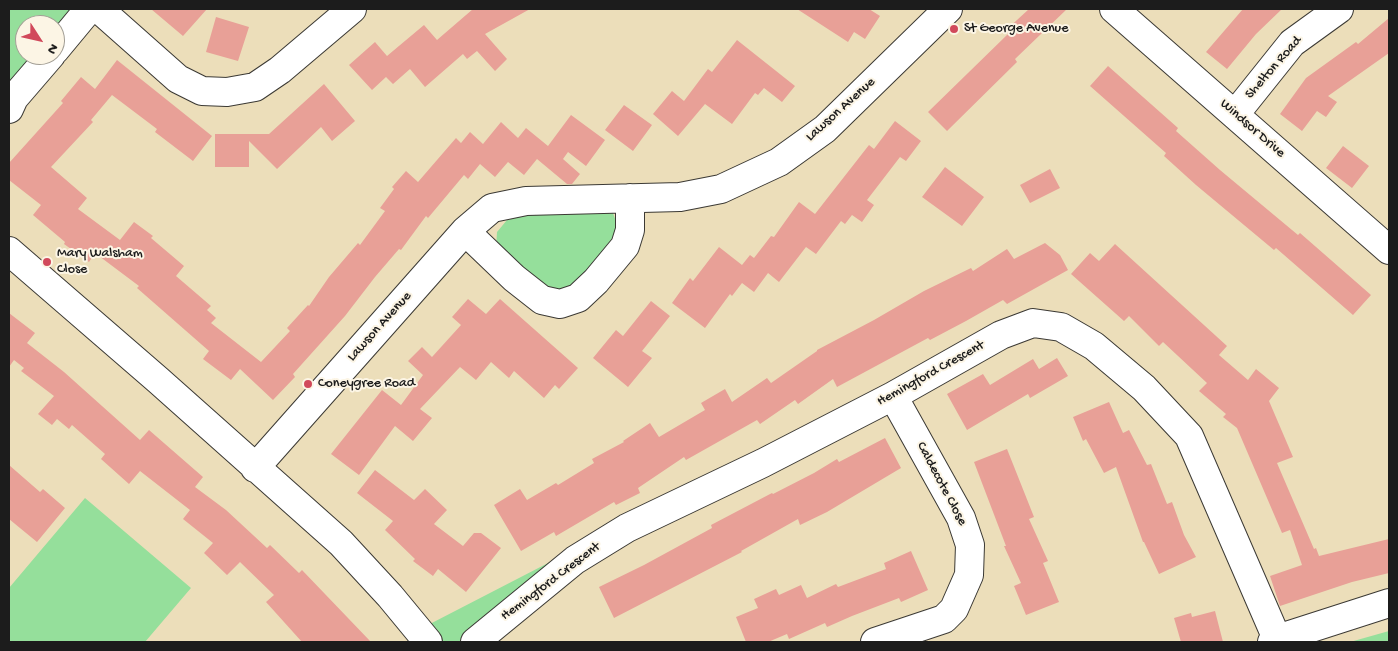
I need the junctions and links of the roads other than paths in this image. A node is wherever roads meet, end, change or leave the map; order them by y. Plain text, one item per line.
1 (89, 9) edge
2 (99, 9) edge
3 (352, 9) edge
4 (1114, 9) edge
5 (1339, 9) edge
6 (942, 10) edge
7 (65, 38) edge
8 (42, 65) edge
9 (9, 109) edge
10 (1236, 113) junction
11 (630, 198) junction
12 (465, 231) junction
13 (1389, 250) edge
14 (9, 251) edge
15 (893, 396) junction
16 (255, 468) junction
17 (1389, 603) edge
18 (1274, 640) edge
19 (428, 642) edge
20 (475, 642) edge
21 (875, 642) edge

1 - 7 street
2 - 3 street
4 - 10 street, Windsor Drive
5 - 10 street, Shelton Road
6 - 11 street, Lawson Avenue
8 - 9 street
10 - 13 street, Windsor Drive
11 - 12 street, Lawson Avenue
11 - 12 street
12 - 16 street, Lawson Avenue
14 - 16 street
15 - 18 street, Hemingford Crescent
15 - 20 street, Hemingford Crescent
15 - 21 street, Caldecote Close
16 - 19 street
17 - 18 street

